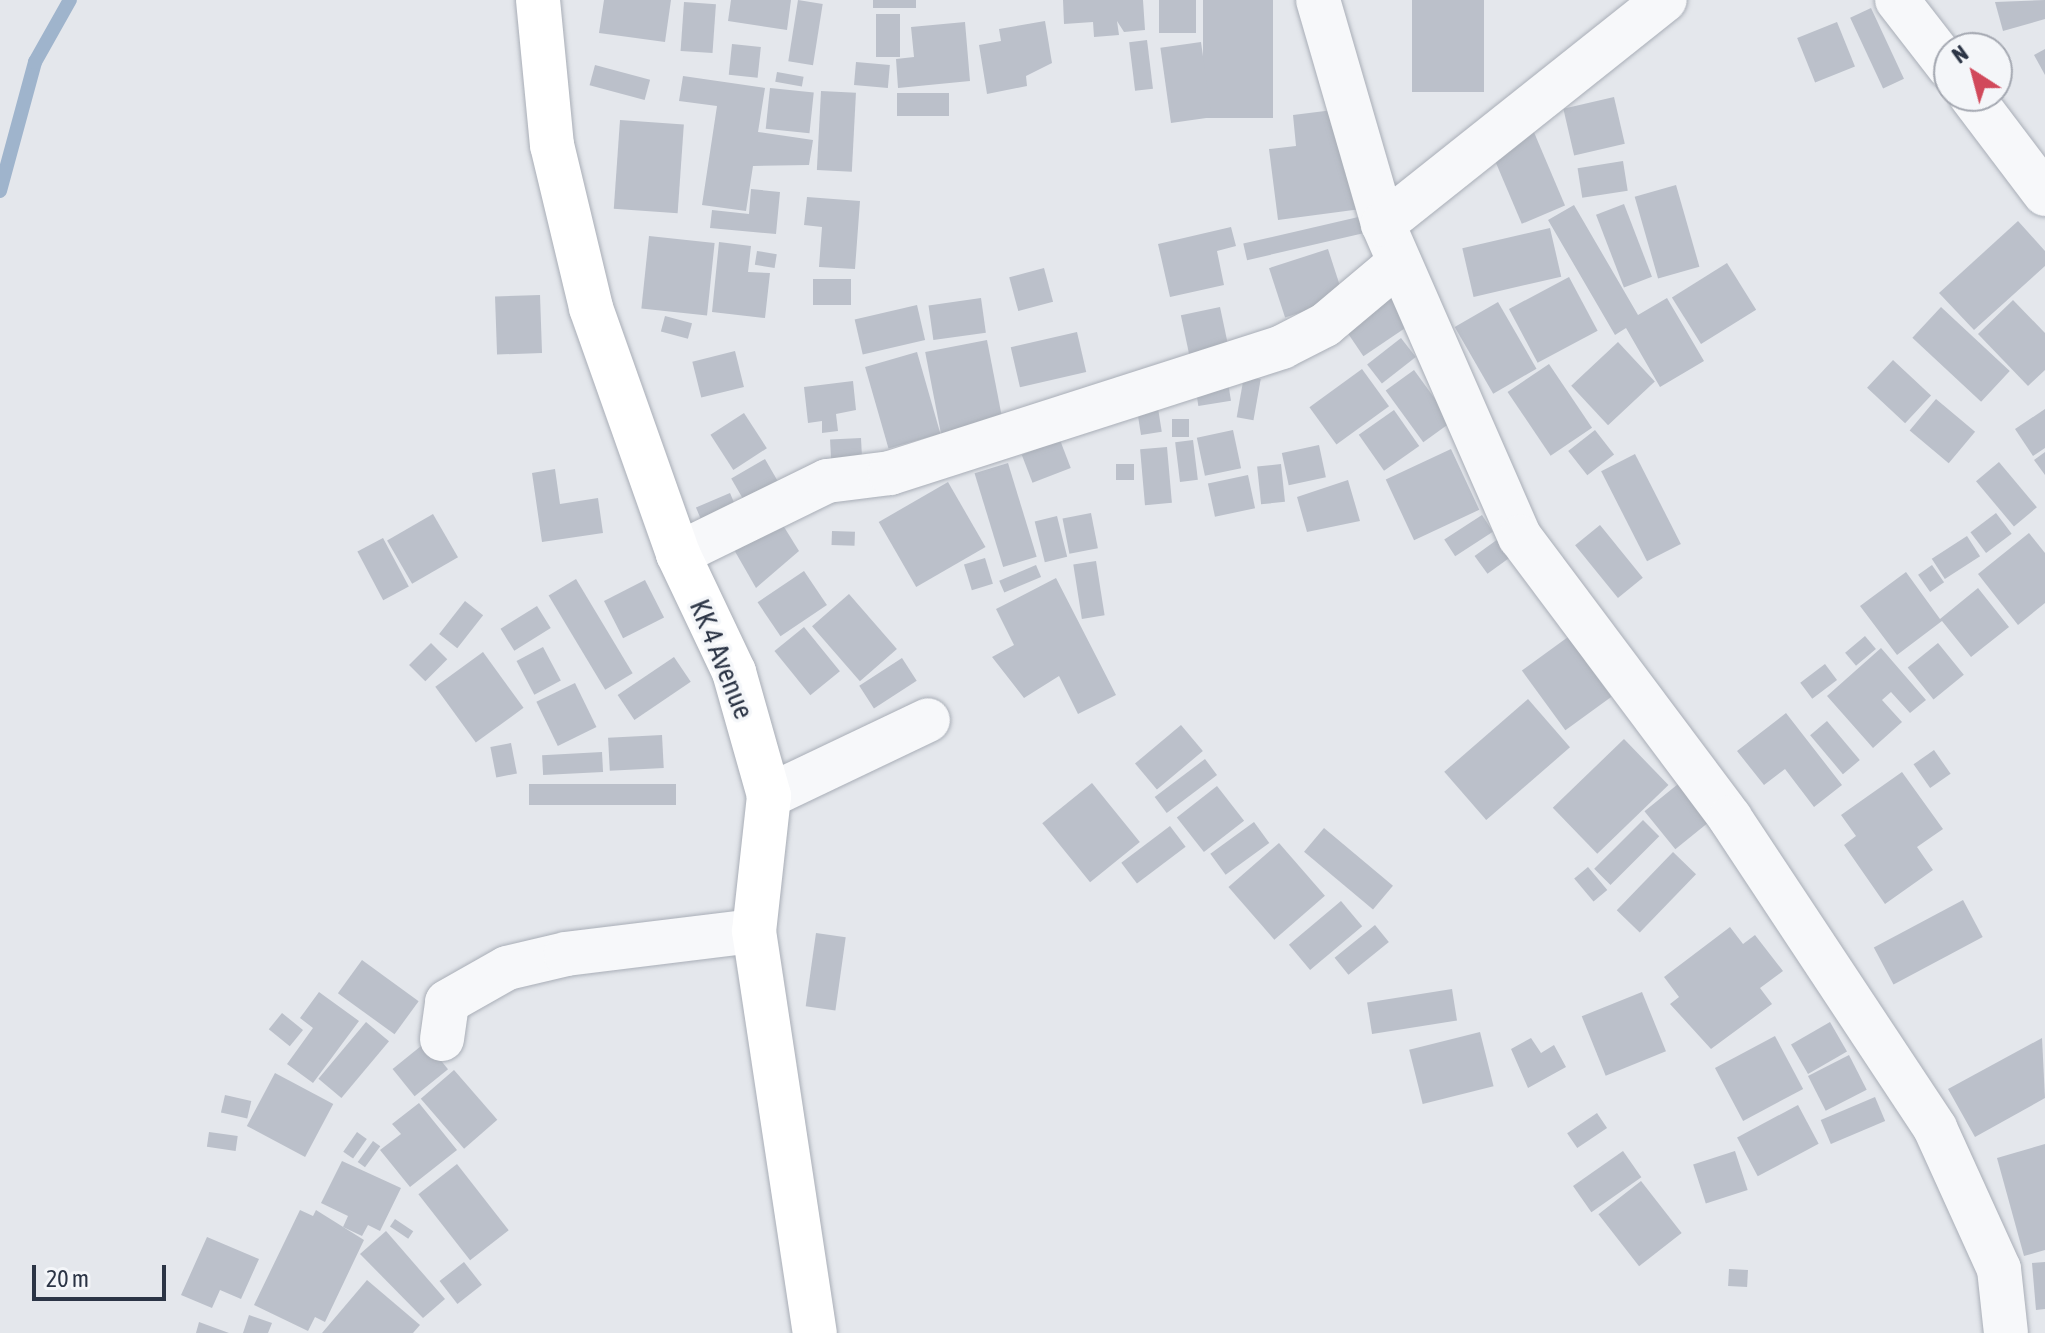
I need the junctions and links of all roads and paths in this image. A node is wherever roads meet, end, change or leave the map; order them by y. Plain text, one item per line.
1 (538, 0) edge
2 (1318, 0) edge
3 (1665, 0) edge
4 (1897, 0) edge
5 (1933, 46) edge
6 (1983, 112) edge
7 (2045, 194) edge
8 (1391, 244) junction
9 (678, 554) junction
10 (928, 720) dead end
11 (769, 796) junction
12 (754, 931) junction
13 (442, 1039) dead end
14 (815, 1333) edge
15 (2006, 1333) edge

1 - 9 main road, KK 4 Avenue
2 - 8 street
3 - 8 street
4 - 5 street
6 - 7 street
8 - 9 street
8 - 15 street
9 - 11 main road, KK 4 Avenue
10 - 11 street
11 - 12 main road, KK 4 Avenue
12 - 13 street
12 - 14 main road, KK 4 Avenue

